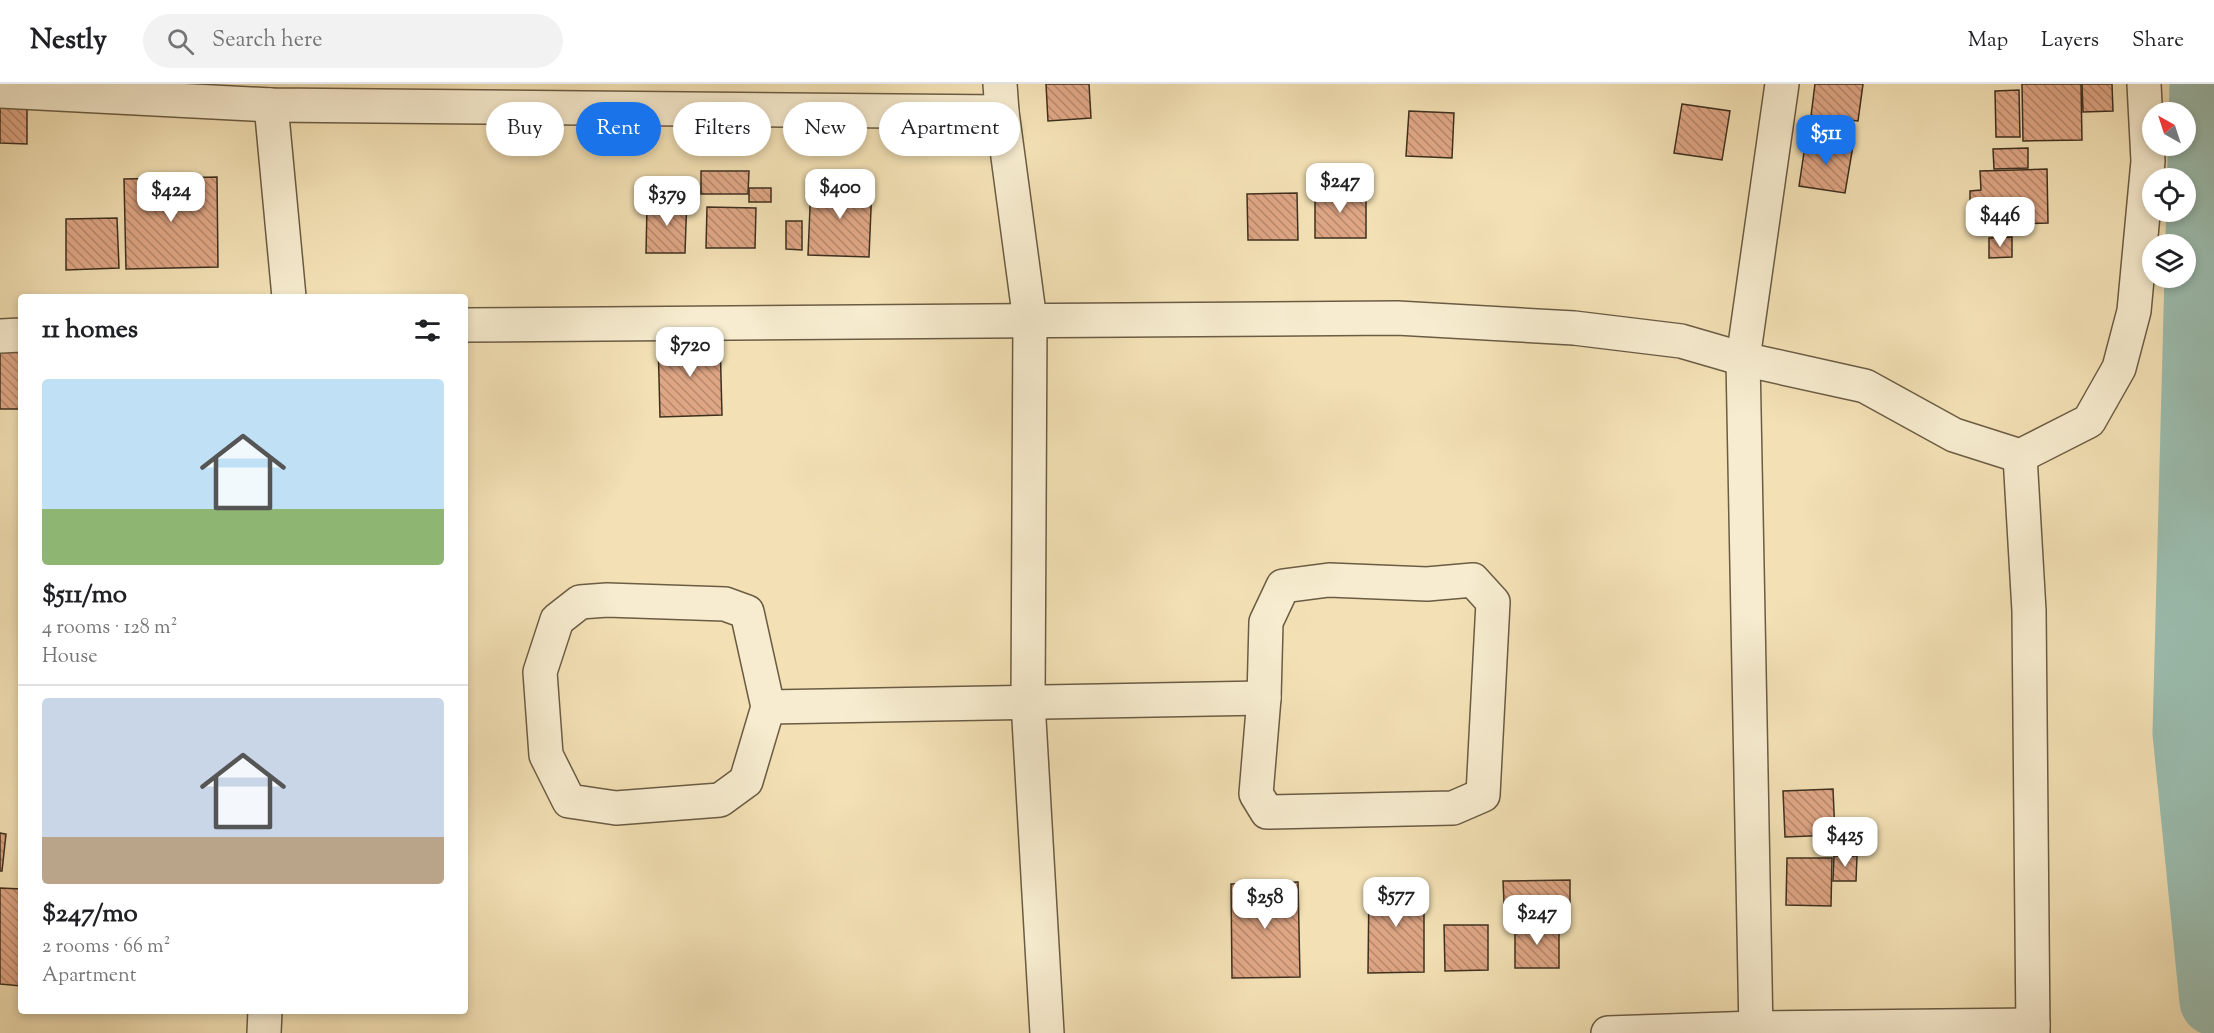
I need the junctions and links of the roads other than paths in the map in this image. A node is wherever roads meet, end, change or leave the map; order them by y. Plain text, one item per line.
1 (1782, 84) edge
2 (2144, 84) edge
3 (0, 90) edge
4 (1001, 98) edge
5 (271, 105) junction
6 (289, 294) edge
7 (1030, 321) junction
8 (468, 325) edge
9 (18, 335) edge
10 (0, 336) edge
11 (1743, 359) junction
12 (2020, 456) junction
13 (1264, 699) junction
14 (1028, 702) junction
15 (768, 707) junction
16 (265, 1014) edge
17 (2033, 1029) edge
18 (1756, 1031) edge
19 (264, 1033) edge
20 (1047, 1033) edge
21 (1608, 1033) edge

1 - 11 street
2 - 12 street
3 - 5 street
4 - 5 street
4 - 7 street
5 - 6 street
7 - 8 street
7 - 11 street
7 - 14 street
9 - 10 street
11 - 12 street
11 - 18 street
12 - 17 street
13 - 13 street
13 - 14 street
14 - 15 street
14 - 20 street
15 - 15 street
16 - 19 street
17 - 18 street
18 - 21 street

